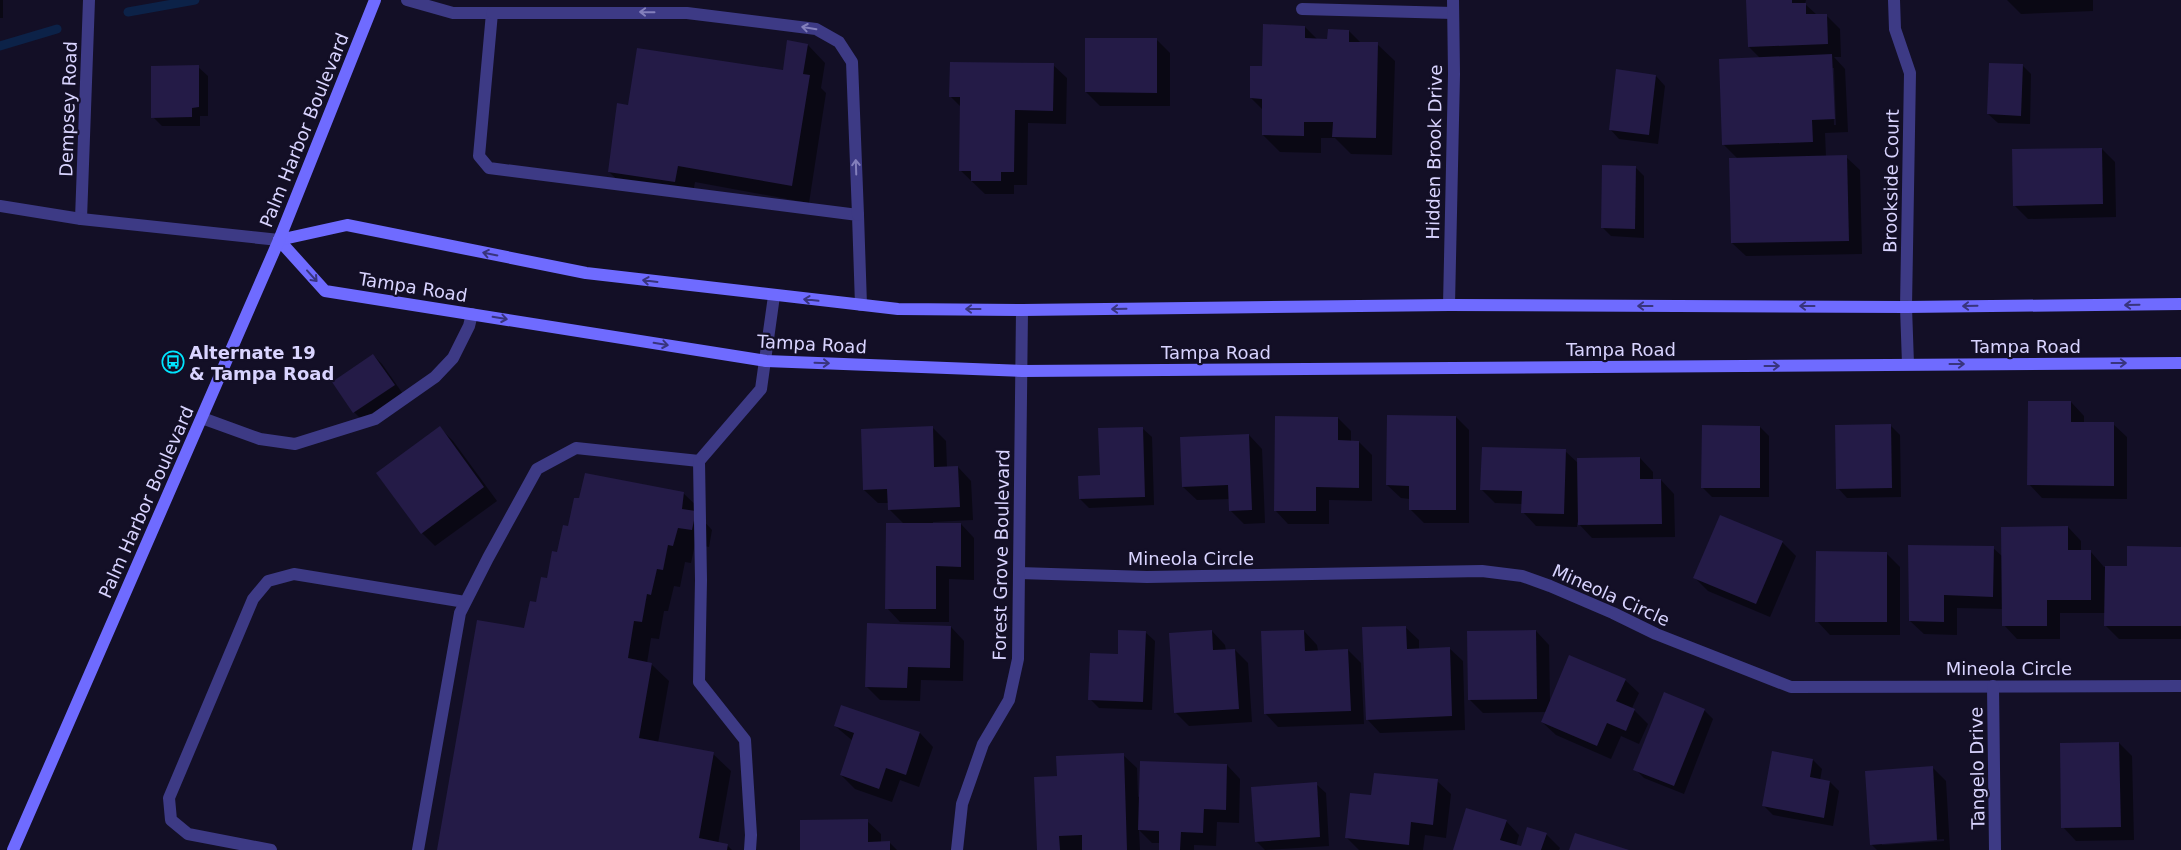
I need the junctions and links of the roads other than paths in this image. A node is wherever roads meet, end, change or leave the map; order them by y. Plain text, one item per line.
1 (90, 0) edge
2 (375, 0) edge
3 (407, 0) edge
4 (1894, 0) edge
5 (1453, 6) edge
6 (1302, 9) dead end
7 (492, 13) junction
8 (0, 206) edge
9 (858, 215) junction
10 (81, 219) junction
11 (279, 240) junction
12 (774, 296) junction
13 (2181, 304) edge
14 (861, 305) junction
15 (1449, 305) junction
16 (1906, 307) junction
17 (1022, 310) junction
18 (472, 314) junction
19 (766, 361) junction
20 (2181, 362) edge
21 (1908, 364) junction
22 (1022, 371) junction
23 (202, 418) junction
24 (699, 461) junction
25 (1019, 573) junction
26 (465, 602) junction
27 (1993, 686) junction
28 (2181, 686) edge
29 (13, 850) edge
30 (271, 850) edge
31 (418, 850) edge
32 (750, 850) edge
33 (957, 850) edge
34 (1995, 850) edge

1 - 10 street, Dempsey Road
2 - 11 main road, Palm Harbor Boulevard
3 - 7 street
4 - 16 street, Brookside Court
5 - 6 street
5 - 15 street, Hidden Brook Drive
9 -> 7 street
7 - 9 street
8 - 10 street
9 - 14 street
10 - 11 street
12 -> 11 main road
11 -> 18 main road, Tampa Road
11 - 23 main road, Palm Harbor Boulevard
14 -> 12 main road
12 - 19 street
13 -> 16 main road
17 -> 14 main road
16 -> 15 main road
15 -> 17 main road
16 - 21 street, Brookside Court
17 - 22 street, Forest Grove Boulevard
18 -> 19 main road, Tampa Road
18 - 23 street
19 -> 22 main road, Tampa Road
19 - 24 street
21 -> 20 main road, Tampa Road
22 -> 21 main road, Tampa Road
22 - 25 street, Forest Grove Boulevard
23 - 29 main road, Palm Harbor Boulevard
24 - 26 street
24 - 32 street
25 - 27 street, Mineola Circle
25 - 33 street, Forest Grove Boulevard
26 - 30 street
26 - 31 street
27 - 28 street, Mineola Circle
27 - 34 street, Tangelo Drive

